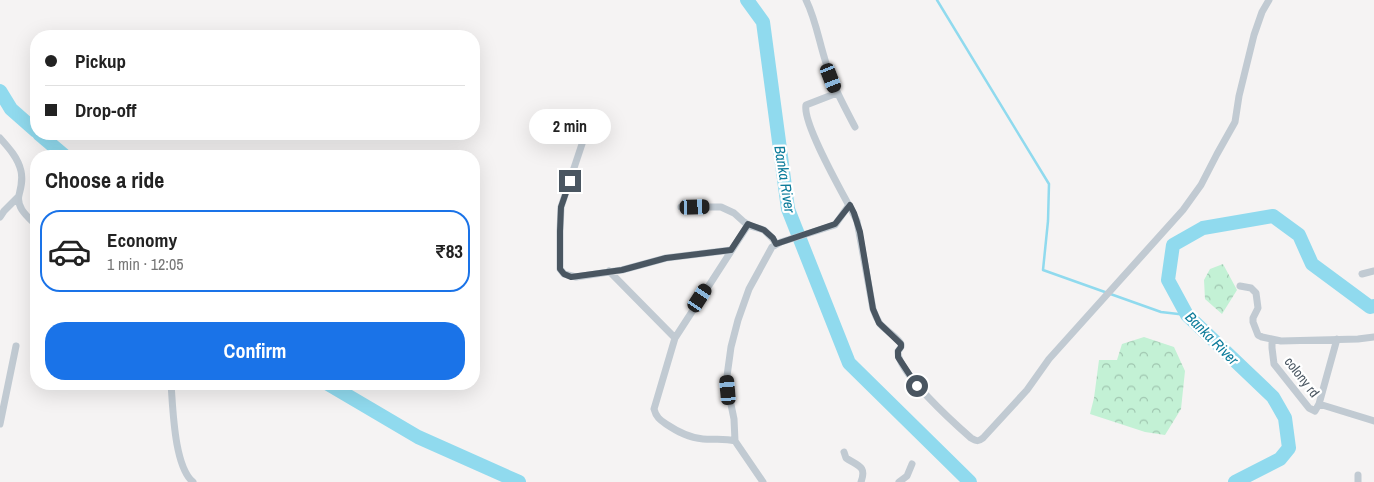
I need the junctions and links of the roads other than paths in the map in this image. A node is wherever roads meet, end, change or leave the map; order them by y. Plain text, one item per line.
1 (806, 0) edge
2 (1268, 1) edge
3 (837, 92) junction
4 (855, 126) dead end
5 (586, 135) dead end
6 (0, 138) edge
7 (18, 197) junction
8 (850, 205) junction
9 (681, 207) dead end
10 (0, 217) edge
11 (30, 218) edge
12 (748, 224) junction
13 (777, 242) junction
14 (731, 250) junction
15 (609, 271) junction
16 (1374, 272) edge
17 (1362, 274) dead end
18 (1240, 286) dead end
19 (1374, 337) edge
20 (675, 338) junction
21 (1337, 339) junction
22 (1272, 340) junction
23 (16, 346) dead end
24 (172, 390) edge
25 (1319, 404) junction
26 (1374, 422) edge
27 (0, 424) edge
28 (735, 441) junction
29 (844, 452) dead end
30 (912, 464) dead end
31 (190, 481) edge
32 (763, 482) edge
33 (862, 482) edge
34 (899, 482) edge

1 - 3 street
2 - 8 street
3 - 4 street
3 - 8 street
5 - 15 street
6 - 7 street
7 - 10 street
7 - 11 street
8 - 13 street
9 - 12 street
12 - 13 street
12 - 14 street
13 - 28 street
14 - 15 street
14 - 20 street
15 - 20 street
16 - 17 street
18 - 22 street
19 - 21 street, colony rd
20 - 28 street
21 - 22 street, colony rd
21 - 25 street, colony rd
22 - 25 street, colony rd
23 - 27 street
24 - 31 street
25 - 26 street
28 - 32 street
29 - 33 street
30 - 34 street

